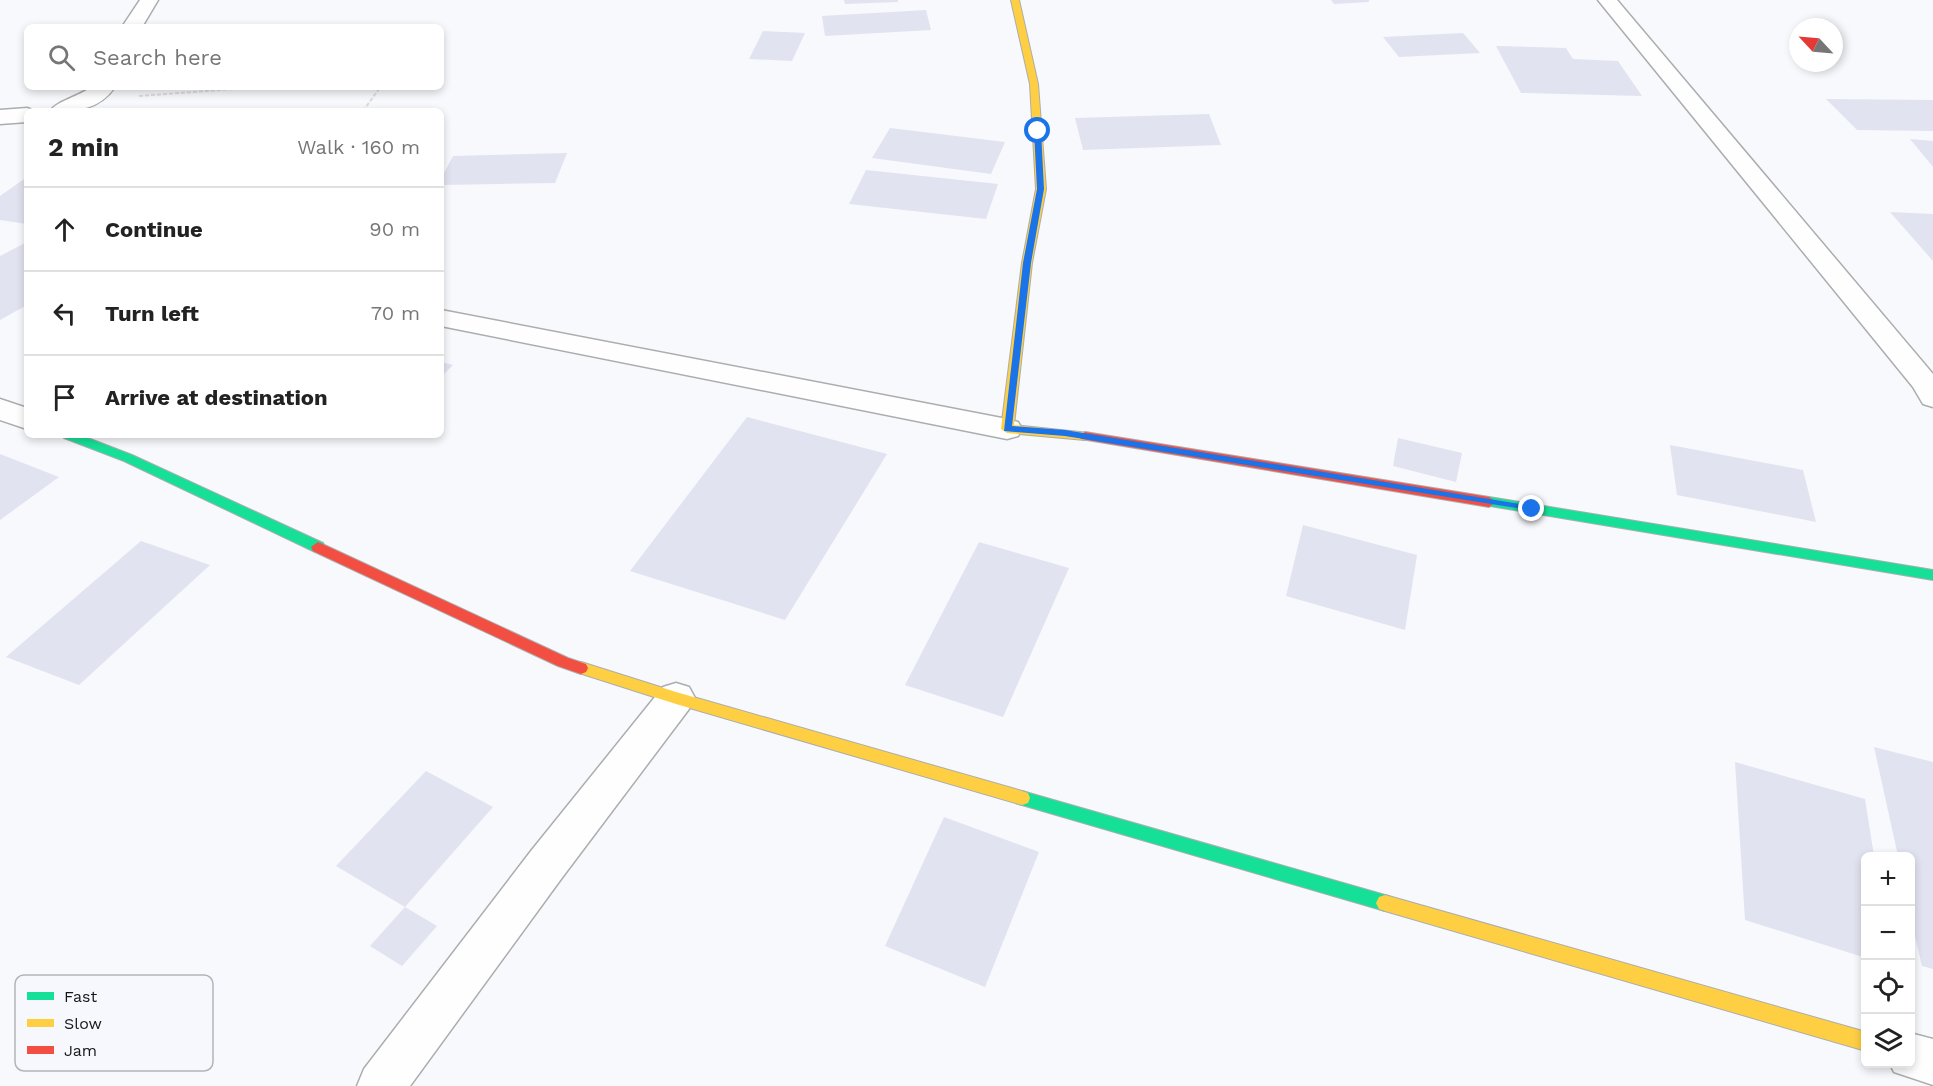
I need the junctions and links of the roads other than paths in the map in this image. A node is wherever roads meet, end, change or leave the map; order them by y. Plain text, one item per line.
1 (149, 0) edge
2 (1015, 0) edge
3 (1607, 0) edge
4 (134, 24) edge
5 (96, 93) edge
6 (67, 108) edge
7 (24, 115) edge
8 (0, 117) edge
9 (444, 319) edge
10 (1933, 397) edge
11 (0, 409) edge
12 (24, 418) edge
13 (1007, 429) junction
14 (76, 438) edge
15 (1933, 575) edge
16 (676, 698) junction
17 (1861, 1041) edge
18 (1915, 1057) edge
19 (1933, 1062) edge
20 (381, 1086) edge

1 - 4 street
2 - 13 street
3 - 10 street
5 - 6 street
7 - 8 street
9 - 13 street
11 - 12 street
13 - 15 street
14 - 16 street
16 - 17 street
16 - 20 street
18 - 19 street

